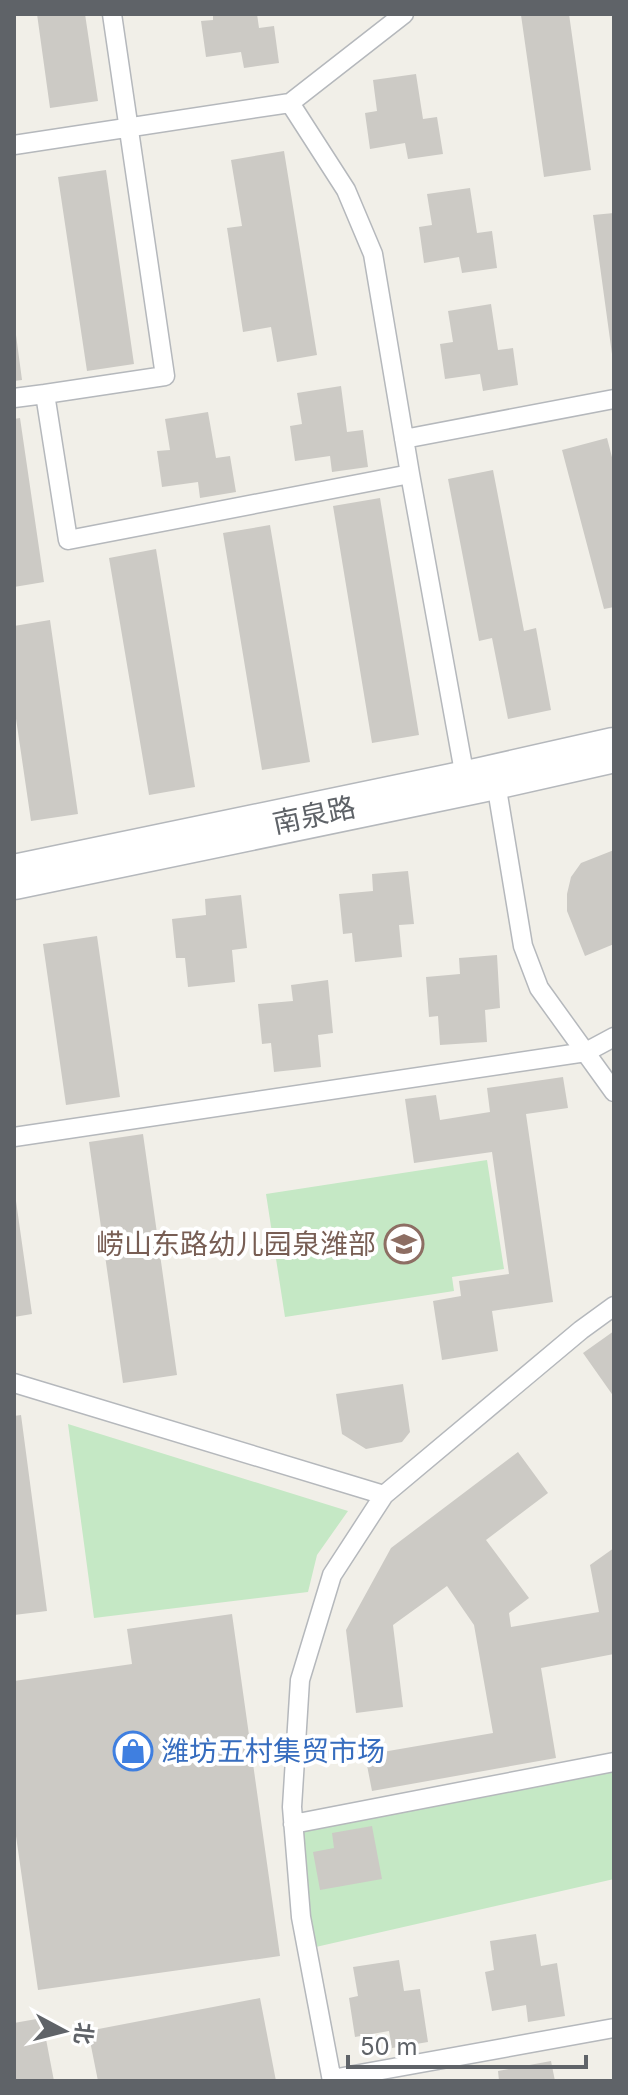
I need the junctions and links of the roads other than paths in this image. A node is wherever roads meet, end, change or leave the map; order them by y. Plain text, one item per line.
1 (112, 14) edge
2 (404, 14) edge
3 (290, 103) junction
4 (129, 127) junction
5 (14, 145) edge
6 (45, 394) junction
7 (14, 398) edge
8 (614, 399) edge
9 (404, 439) junction
10 (410, 474) junction
11 (614, 750) edge
12 (481, 780) junction
13 (14, 877) edge
14 (614, 1037) edge
15 (586, 1052) junction
16 (614, 1092) edge
17 (14, 1137) edge
18 (614, 1306) edge
19 (14, 1383) edge
20 (384, 1495) junction
21 (614, 1762) edge
22 (293, 1824) junction
23 (614, 2028) edge
24 (332, 2080) edge

1 - 4 lane
2 - 3 lane
3 - 4 lane
3 - 9 lane
4 - 5 lane
4 - 6 lane
6 - 7 lane
6 - 10 lane
8 - 9 lane
9 - 10 lane
10 - 12 lane
11 - 12 street, 南泉路
12 - 13 street, 南泉路
12 - 15 lane
14 - 15 lane
15 - 16 lane
15 - 17 lane
18 - 20 lane
19 - 20 lane
20 - 22 lane
21 - 22 lane
22 - 24 lane
23 - 24 lane

